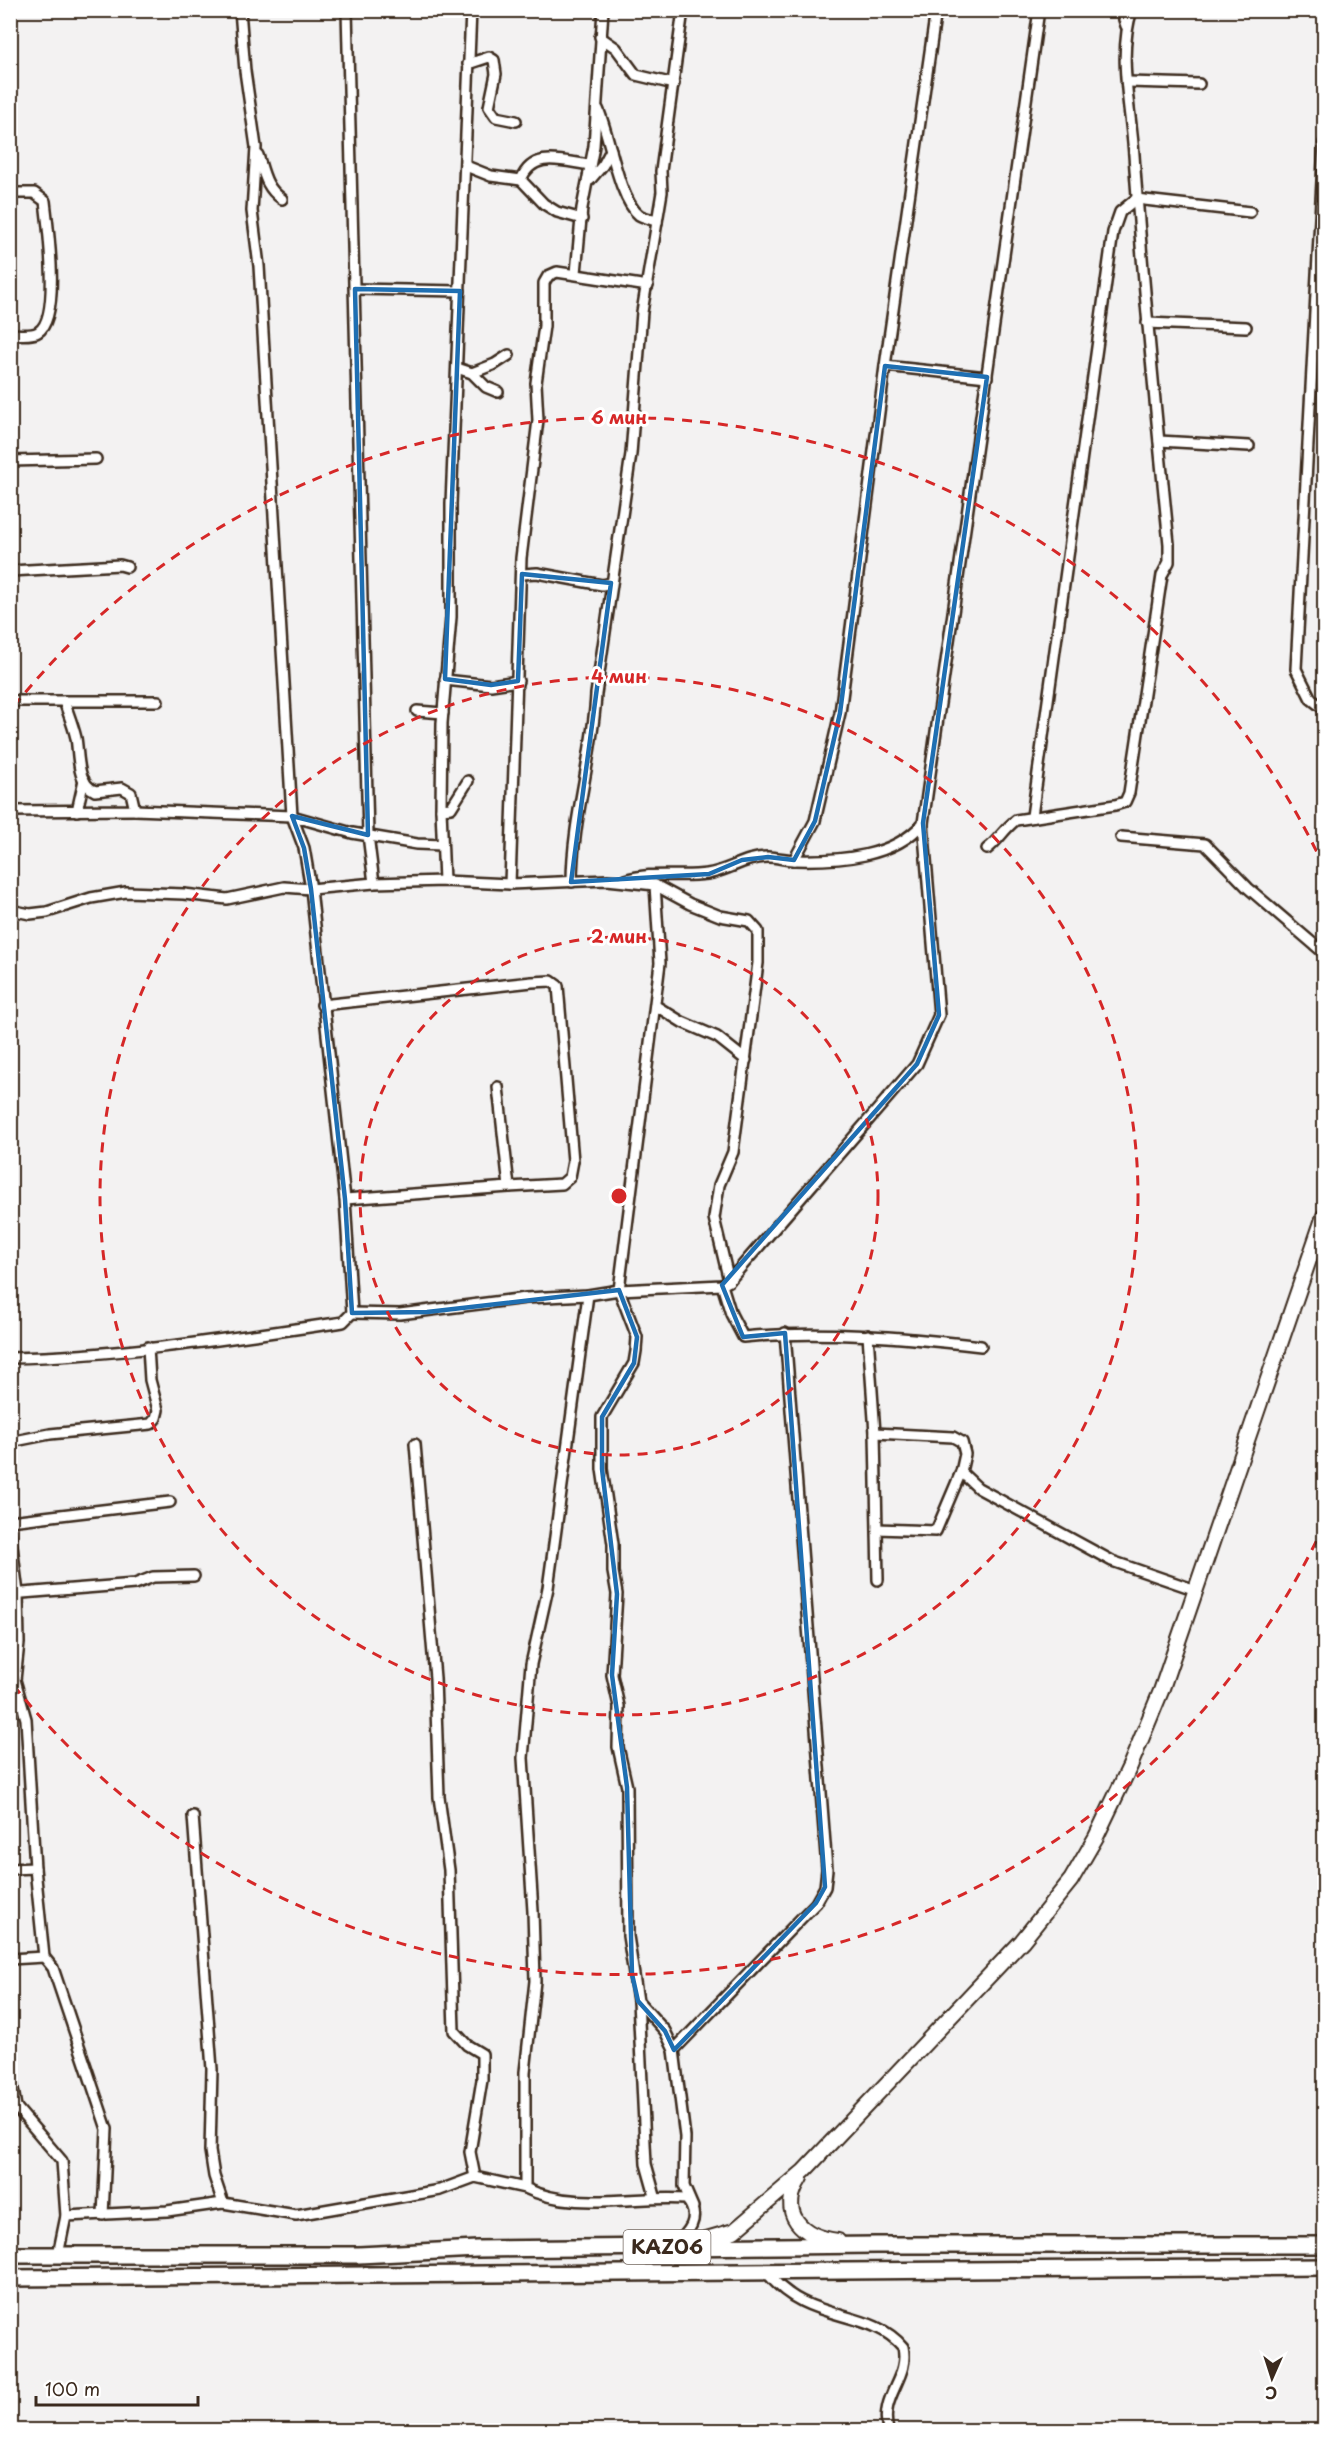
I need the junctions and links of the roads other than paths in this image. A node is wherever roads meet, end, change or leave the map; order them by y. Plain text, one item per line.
1 (240, 10) edge
2 (347, 10) edge
3 (471, 10) edge
4 (603, 10) edge
5 (682, 10) edge
6 (936, 10) edge
7 (1039, 10) edge
8 (1121, 10) edge
9 (1132, 10) edge
10 (1126, 29) junction
11 (600, 37) junction
12 (468, 64) junction
13 (1128, 82) junction
14 (674, 84) junction
15 (1199, 84) dead end
16 (597, 107) junction
17 (516, 121) dead end
18 (1324, 143) edge
19 (256, 147) junction
20 (611, 150) junction
21 (590, 165) junction
22 (466, 166) junction
23 (520, 180) junction
24 (590, 180) junction
25 (253, 192) junction
26 (271, 192) junction
27 (10, 193) edge
28 (282, 199) dead end
29 (1136, 199) junction
30 (1250, 212) dead end
31 (582, 219) junction
32 (657, 222) junction
33 (576, 273) junction
34 (648, 286) junction
35 (355, 289) junction
36 (460, 291) junction
37 (1147, 323) junction
38 (1246, 327) dead end
39 (10, 334) edge
40 (509, 355) dead end
41 (885, 366) junction
42 (457, 368) junction
43 (472, 373) junction
44 (987, 377) junction
45 (498, 392) dead end
46 (1159, 441) junction
47 (1249, 446) dead end
48 (96, 459) dead end
49 (10, 460) edge
50 (127, 567) dead end
51 (10, 571) edge
52 (522, 574) junction
53 (611, 583) junction
54 (445, 680) junction
55 (518, 681) junction
56 (158, 700) dead end
57 (10, 701) edge
58 (64, 701) junction
59 (1324, 708) edge
60 (417, 711) dead end
61 (443, 713) junction
62 (84, 780) junction
63 (468, 781) dead end
64 (135, 810) junction
65 (441, 810) junction
66 (10, 811) edge
67 (77, 811) junction
68 (292, 816) junction
69 (1032, 816) junction
70 (923, 823) junction
71 (368, 835) junction
72 (1121, 837) dead end
73 (442, 844) junction
74 (987, 849) dead end
75 (794, 861) junction
76 (444, 881) junction
77 (572, 882) junction
78 (620, 882) junction
79 (374, 883) junction
80 (510, 884) junction
81 (655, 885) junction
82 (311, 889) junction
83 (10, 910) edge
84 (1324, 953) edge
85 (322, 1005) junction
86 (656, 1006) junction
87 (746, 1060) junction
88 (498, 1087) dead end
89 (509, 1187) junction
90 (345, 1199) junction
91 (1324, 1216) edge
92 (726, 1283) junction
93 (619, 1290) junction
94 (588, 1295) junction
95 (352, 1313) junction
96 (785, 1333) junction
97 (868, 1335) junction
98 (981, 1346) dead end
99 (148, 1347) junction
100 (10, 1358) edge
101 (875, 1433) junction
102 (10, 1442) edge
103 (416, 1444) dead end
104 (961, 1472) junction
105 (170, 1502) dead end
106 (10, 1521) edge
107 (877, 1529) junction
108 (10, 1530) edge
109 (194, 1576) dead end
110 (878, 1580) dead end
111 (1196, 1590) junction
112 (14, 1593) edge
113 (193, 1816) dead end
114 (35, 1868) junction
115 (10, 1869) edge
116 (44, 1957) junction
117 (10, 1959) edge
118 (638, 2001) junction
119 (674, 2050) junction
120 (10, 2070) edge
121 (13, 2110) edge
122 (804, 2171) junction
123 (475, 2177) junction
124 (525, 2188) junction
125 (654, 2196) junction
126 (223, 2203) junction
127 (693, 2207) junction
128 (103, 2215) junction
129 (66, 2216) junction
130 (876, 2245) junction
131 (1324, 2245) edge
132 (673, 2247) junction
133 (58, 2255) junction
134 (10, 2256) edge
135 (1324, 2267) edge
136 (765, 2270) junction
137 (10, 2278) edge
138 (888, 2430) edge

1 - 19 street
2 - 35 street
3 - 12 street
4 - 11 street
5 - 14 street
6 - 41 street
7 - 44 street
8 - 10 street
9 - 10 street
10 - 13 street
11 - 14 street
11 - 16 street
12 - 17 street
12 - 22 street
13 - 15 street
13 - 29 street
14 - 32 street
16 - 20 street
16 - 21 street
18 - 59 street
19 - 25 street
19 - 26 street
20 - 24 street
20 - 32 street
21 - 23 street
21 - 24 street
22 - 23 street
22 - 36 street
23 - 31 street
24 - 31 street
25 - 26 street
25 - 68 street
26 - 28 street
27 - 39 street
29 - 30 street
29 - 37 street
29 - 69 street
31 - 33 street
32 - 34 street
33 - 34 street
33 - 52 street
34 - 53 street
35 - 36 street
35 - 71 street
36 - 42 street
37 - 38 street
37 - 46 street
40 - 43 street
41 - 44 street
41 - 75 street
42 - 43 street
42 - 54 street
43 - 45 street
44 - 70 street
46 - 47 street
46 - 69 street
48 - 49 street
50 - 51 street
52 - 53 street
52 - 55 street
53 - 77 street
54 - 55 street
54 - 61 street
55 - 80 street
56 - 58 street
57 - 58 street
58 - 62 street
60 - 61 street
61 - 65 street
62 - 64 street
62 - 67 street
63 - 65 street
64 - 67 street
64 - 68 street
65 - 73 street
66 - 67 street
68 - 71 street
68 - 82 street
69 - 74 street
70 - 75 street
70 - 92 street
71 - 73 street
71 - 79 street
72 - 84 street
73 - 76 street
75 - 78 street
76 - 79 street
76 - 80 street
77 - 78 street
77 - 80 street
78 - 81 street
79 - 82 street
81 - 86 street
81 - 87 street
82 - 83 street
82 - 85 street
85 - 89 street
85 - 90 street
86 - 87 street
86 - 93 street
87 - 92 street
88 - 89 street
89 - 90 street
90 - 95 street
91 - 111 main road
92 - 93 street
92 - 96 street
93 - 94 street
93 - 118 street
94 - 95 street
94 - 124 street
95 - 99 street
96 - 97 street
96 - 119 street
97 - 98 street
97 - 101 street
99 - 100 street
99 - 102 street
101 - 104 street
101 - 107 street
103 - 123 street
104 - 107 street
104 - 111 street
105 - 106 street
107 - 110 street
108 - 112 street
109 - 112 street
111 - 122 main road
112 - 114 street
113 - 126 street
114 - 115 street
114 - 116 street
116 - 117 street
116 - 128 street
118 - 119 street
118 - 125 street
119 - 127 street
120 - 121 street
121 - 129 street
122 - 130 main road
122 - 132 main road
123 - 124 street
123 - 126 street
124 - 125 street
125 - 127 street
126 - 128 street
127 - 132 street
128 - 129 street
129 - 133 street
130 - 131 highway, KАZ06
130 - 132 highway, KАZ06
132 - 133 highway, KАZ06
133 - 134 highway, KАZ06
135 - 136 highway, KАZ06
136 - 137 highway, KАZ06
136 - 138 street

